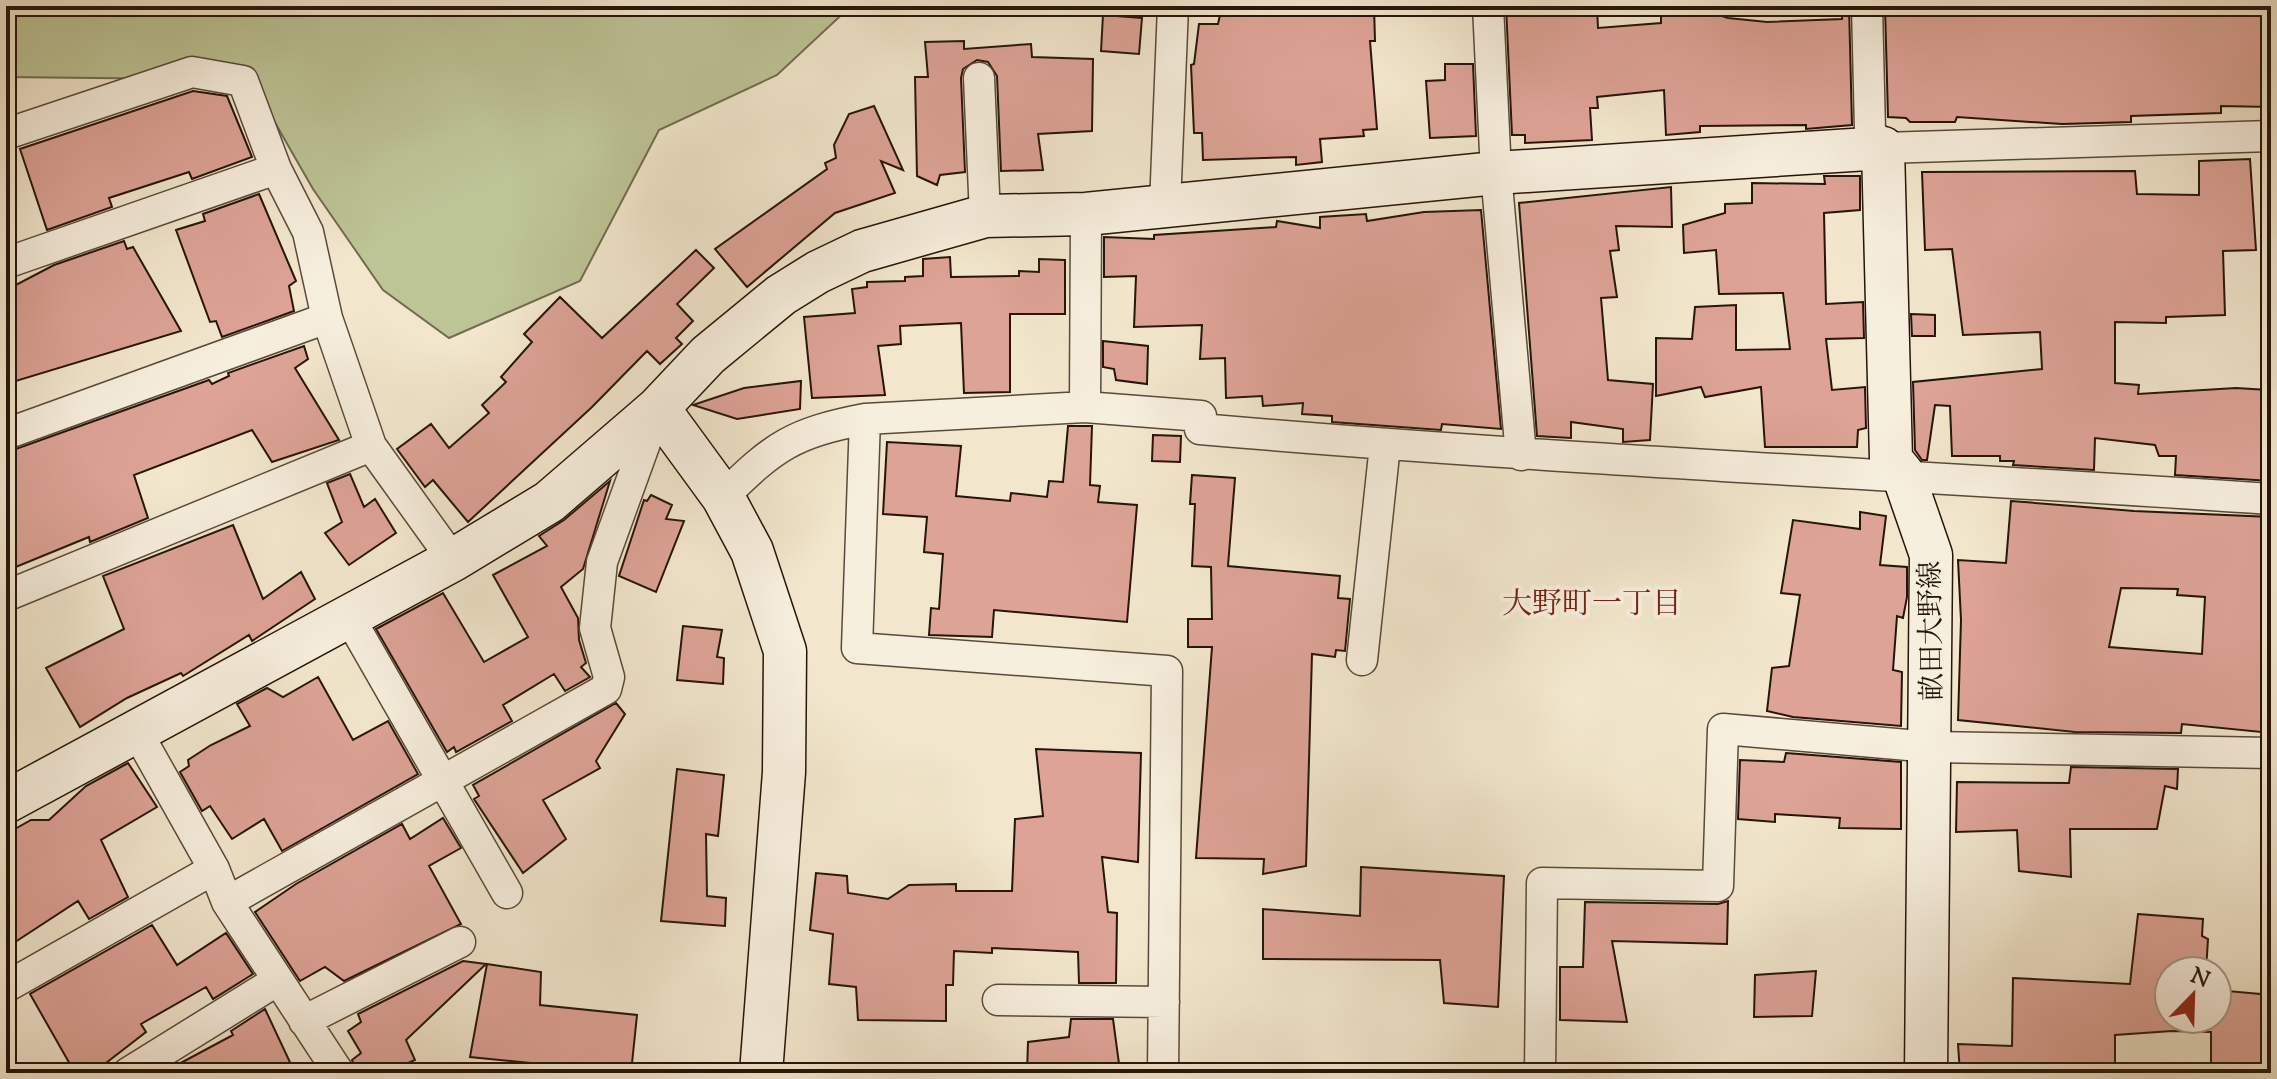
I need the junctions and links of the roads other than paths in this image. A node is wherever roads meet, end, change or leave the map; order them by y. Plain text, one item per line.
1 (1173, 6) edge
2 (1488, 6) edge
3 (1867, 6) edge
4 (979, 78) dead end
5 (2271, 136) edge
6 (7, 142) edge
7 (1883, 148) junction
8 (276, 169) junction
9 (1496, 173) junction
10 (1165, 206) junction
11 (1086, 214) junction
12 (985, 216) junction
13 (6, 263) edge
14 (327, 318) junction
15 (1085, 407) junction
16 (658, 408) junction
17 (865, 419) junction
18 (6, 434) edge
19 (1385, 445) junction
20 (371, 446) junction
21 (1521, 455) junction
22 (1903, 474) junction
23 (723, 497) junction
24 (2271, 499) edge
25 (453, 560) junction
26 (6, 596) edge
27 (349, 617) junction
28 (1362, 660) dead end
29 (137, 732) junction
30 (1931, 747) junction
31 (2271, 753) edge
32 (441, 779) junction
33 (8, 797) edge
34 (214, 869) junction
35 (507, 893) dead end
36 (227, 902) junction
37 (460, 942) dead end
38 (278, 980) junction
39 (6, 987) edge
40 (998, 1000) dead end
41 (1164, 1002) junction
42 (304, 1021) junction
43 (128, 1073) edge
44 (339, 1073) edge
45 (761, 1073) edge
46 (1163, 1073) edge
47 (1540, 1073) edge
48 (1926, 1073) edge

1 - 10 street
2 - 9 street
3 - 7 street
4 - 12 street
5 - 7 street
6 - 8 street
7 - 9 street
7 - 22 street, 畝田大野線
8 - 13 street
8 - 14 street
9 - 10 street
9 - 21 street
10 - 11 street
11 - 12 street
11 - 15 street
12 - 16 street
14 - 18 street
14 - 20 street
15 - 17 street
15 - 19 street
16 - 23 street
16 - 25 street
16 - 32 street
17 - 23 street
17 - 41 street
19 - 21 street
19 - 28 street
20 - 25 street
20 - 26 street
21 - 22 street
22 - 24 street
22 - 30 street, 畝田大野線
23 - 45 street
25 - 27 street
27 - 29 street
27 - 32 street
29 - 33 street
29 - 34 street
30 - 31 street
30 - 47 street
30 - 48 street, 畝田大野線
32 - 35 street
32 - 36 street
34 - 36 street
34 - 39 street
36 - 38 street
37 - 42 street
38 - 42 street
38 - 43 street
40 - 41 street
41 - 46 street
42 - 44 street

